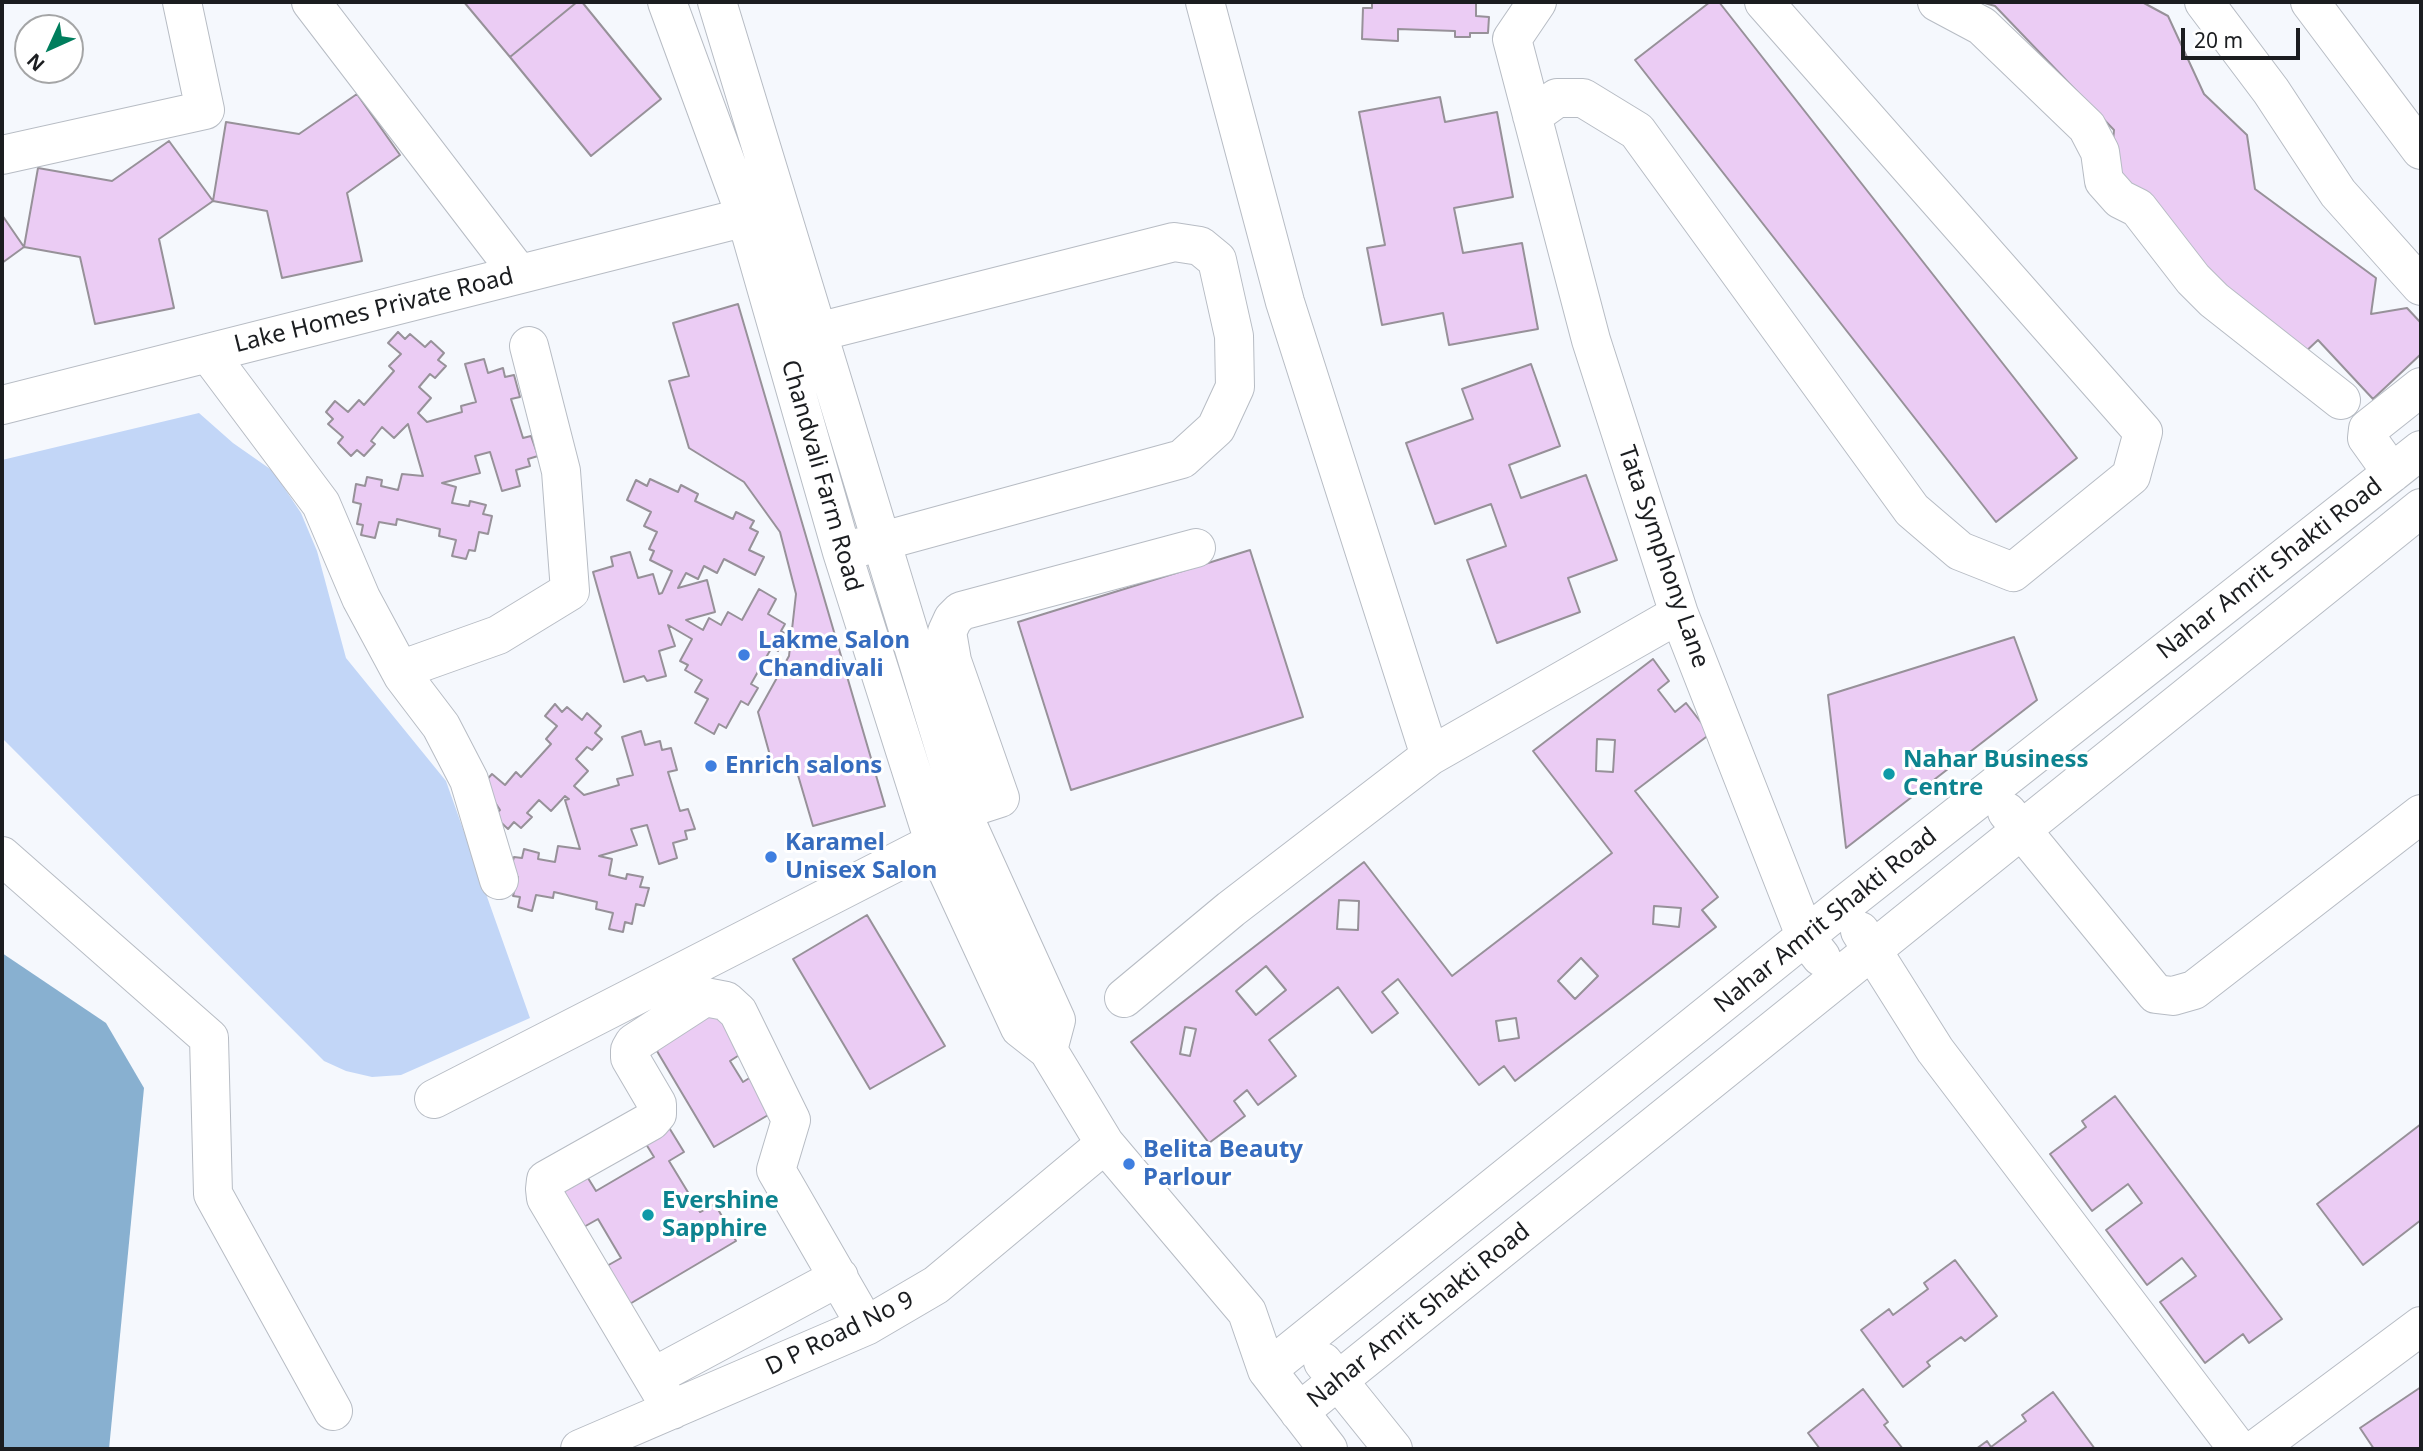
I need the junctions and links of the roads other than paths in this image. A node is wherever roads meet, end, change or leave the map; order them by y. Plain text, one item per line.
1 (182, 2) edge
2 (311, 2) edge
3 (667, 2) edge
4 (717, 2) edge
5 (1205, 2) edge
6 (1538, 2) edge
7 (1764, 2) edge
8 (1937, 2) edge
9 (2204, 2) edge
10 (2310, 2) edge
11 (2323, 2) edge
12 (1532, 116) junction
13 (2421, 130) edge
14 (2421, 150) edge
15 (2, 155) edge
16 (746, 217) junction
17 (519, 274) junction
18 (2421, 286) edge
19 (799, 336) junction
20 (528, 346) dead end
21 (208, 353) junction
22 (2421, 387) edge
23 (2341, 400) dead end
24 (2, 405) edge
25 (2407, 462) edge
26 (2421, 508) edge
27 (882, 540) junction
28 (1196, 548) dead end
29 (842, 552) junction
30 (1679, 614) junction
31 (937, 666) junction
32 (400, 670) junction
33 (883, 683) junction
34 (1430, 756) junction
35 (1990, 790) junction
36 (2421, 814) edge
37 (965, 818) junction
38 (2022, 832) junction
39 (934, 842) junction
40 (2, 856) edge
41 (499, 880) dead end
42 (1844, 905) junction
43 (1807, 938) junction
44 (1874, 952) junction
45 (1839, 980) junction
46 (1124, 998) dead end
47 (1048, 1050) junction
48 (434, 1099) dead end
49 (1105, 1144) junction
50 (839, 1277) junction
51 (1247, 1312) junction
52 (866, 1326) junction
53 (2421, 1326) edge
54 (1304, 1339) junction
55 (709, 1346) junction
56 (1267, 1370) junction
57 (653, 1377) junction
58 (1339, 1380) junction
59 (730, 1386) junction
60 (672, 1410) junction
61 (333, 1411) dead end
62 (1299, 1412) junction
63 (1388, 1443) edge
64 (580, 1449) edge
65 (1328, 1449) edge
66 (2238, 1449) edge
67 (2256, 1449) edge

1 - 15 street
2 - 17 street
3 - 16 street, Chandvali Farm Road
4 - 19 street, Chandvali Farm Road
5 - 34 street
6 - 12 street, Tata Symphony Lane
7 - 12 street
8 - 23 street
9 - 18 street
10 - 14 street
11 - 13 street
12 - 30 street, Tata Symphony Lane
16 - 17 street, Lake Homes Private Road
16 - 19 street, Chandvali Farm Road
17 - 21 street, Lake Homes Private Road
19 - 27 street, Chandvali Farm Road
19 - 27 street
19 - 29 street, Chandvali Farm Road
20 - 32 street
21 - 24 street, Lake Homes Private Road
21 - 32 street
22 - 25 street
25 - 35 street, Nahar Amrit Shakti Road
26 - 38 street, Nahar Amrit Shakti Road
27 - 29 street
27 - 31 street, Chandvali Farm Road
28 - 31 street
29 - 33 street, Chandvali Farm Road
30 - 34 street
30 - 43 street, Tata Symphony Lane
31 - 33 street
31 - 37 street, Chandvali Farm Road
32 - 41 street
33 - 39 street, Chandvali Farm Road
34 - 46 street
35 - 38 street
35 - 42 street, Nahar Amrit Shakti Road
36 - 38 street
37 - 39 street
37 - 47 street, Chandvali Farm Road
38 - 44 street, Nahar Amrit Shakti Road
39 - 47 street, Chandvali Farm Road
39 - 48 street
40 - 61 street
42 - 43 street, Nahar Amrit Shakti Road
42 - 44 street
43 - 45 street, Tata Symphony Lane
43 - 54 street, Nahar Amrit Shakti Road
44 - 45 street, Nahar Amrit Shakti Road
44 - 66 street
45 - 58 street, Nahar Amrit Shakti Road
47 - 49 street, Chandvali Farm Road
49 - 51 street, Chandvali Farm Road
49 - 52 street, D P Road No 9
50 - 52 street
50 - 55 street
50 - 57 street
51 - 54 street
51 - 56 street
52 - 59 street, D P Road No 9
53 - 67 street
54 - 56 street, Nahar Amrit Shakti Road
54 - 58 street
55 - 57 street
55 - 59 street
56 - 62 street
57 - 60 street
58 - 62 street, Nahar Amrit Shakti Road
58 - 63 street
59 - 60 street, D P Road No 9
60 - 64 street, D P Road No 9
62 - 65 street

